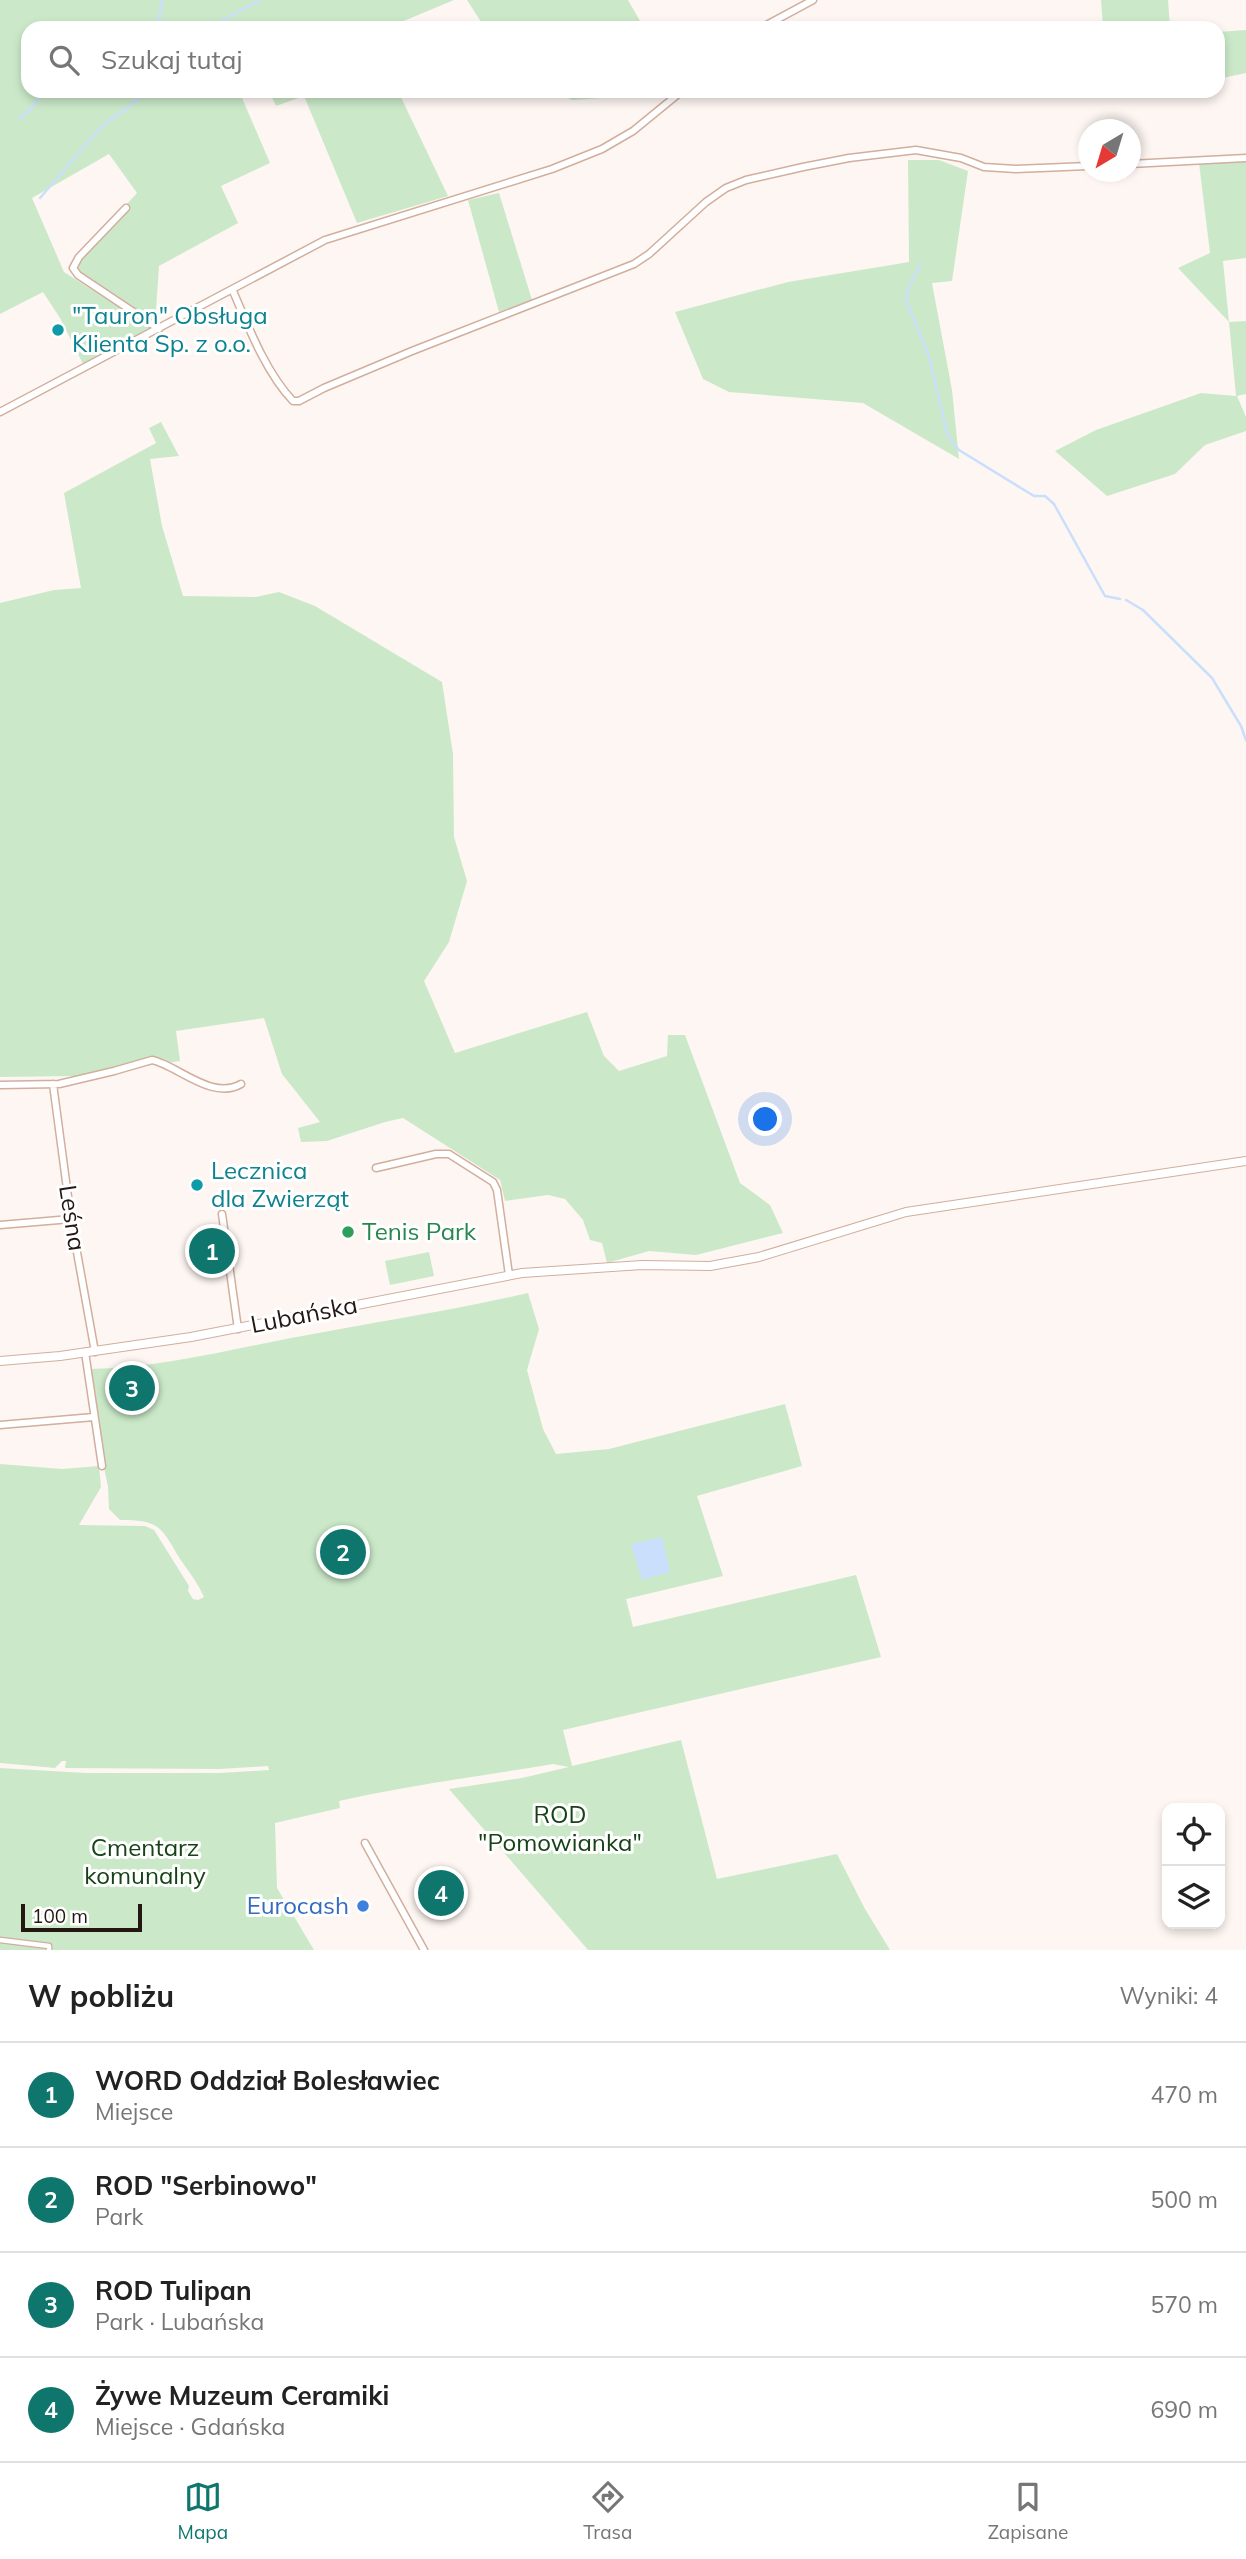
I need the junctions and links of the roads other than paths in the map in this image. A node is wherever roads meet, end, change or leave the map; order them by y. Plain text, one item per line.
1 (813, 0) edge
2 (774, 21) edge
3 (673, 98) edge
4 (1246, 158) edge
5 (1141, 163) edge
6 (1078, 166) edge
7 (126, 208) dead end
8 (233, 291) junction
9 (159, 329) junction
10 (0, 412) edge
11 (53, 1084) junction
12 (241, 1084) dead end
13 (0, 1085) edge
14 (1246, 1161) edge
15 (376, 1168) dead end
16 (222, 1214) dead end
17 (71, 1219) junction
18 (0, 1225) edge
19 (509, 1275) junction
20 (237, 1329) junction
21 (90, 1352) junction
22 (0, 1361) edge
23 (94, 1417) junction
24 (0, 1425) edge
25 (102, 1466) dead end
26 (365, 1843) dead end
27 (0, 1940) edge
28 (49, 1950) edge
29 (424, 1950) edge

1 - 2 street
3 - 8 street
4 - 5 street
6 - 8 street
7 - 9 street
8 - 9 street
9 - 10 street
11 - 12 street
11 - 13 street
11 - 17 street, Leśna
14 - 19 street, Lubańska
15 - 19 street
16 - 20 street
17 - 18 street
17 - 21 street, Leśna
19 - 20 street, Lubańska
20 - 21 street, Lubańska
21 - 22 street, Lubańska
21 - 23 street
23 - 24 street
23 - 25 street
26 - 29 street
27 - 28 street

